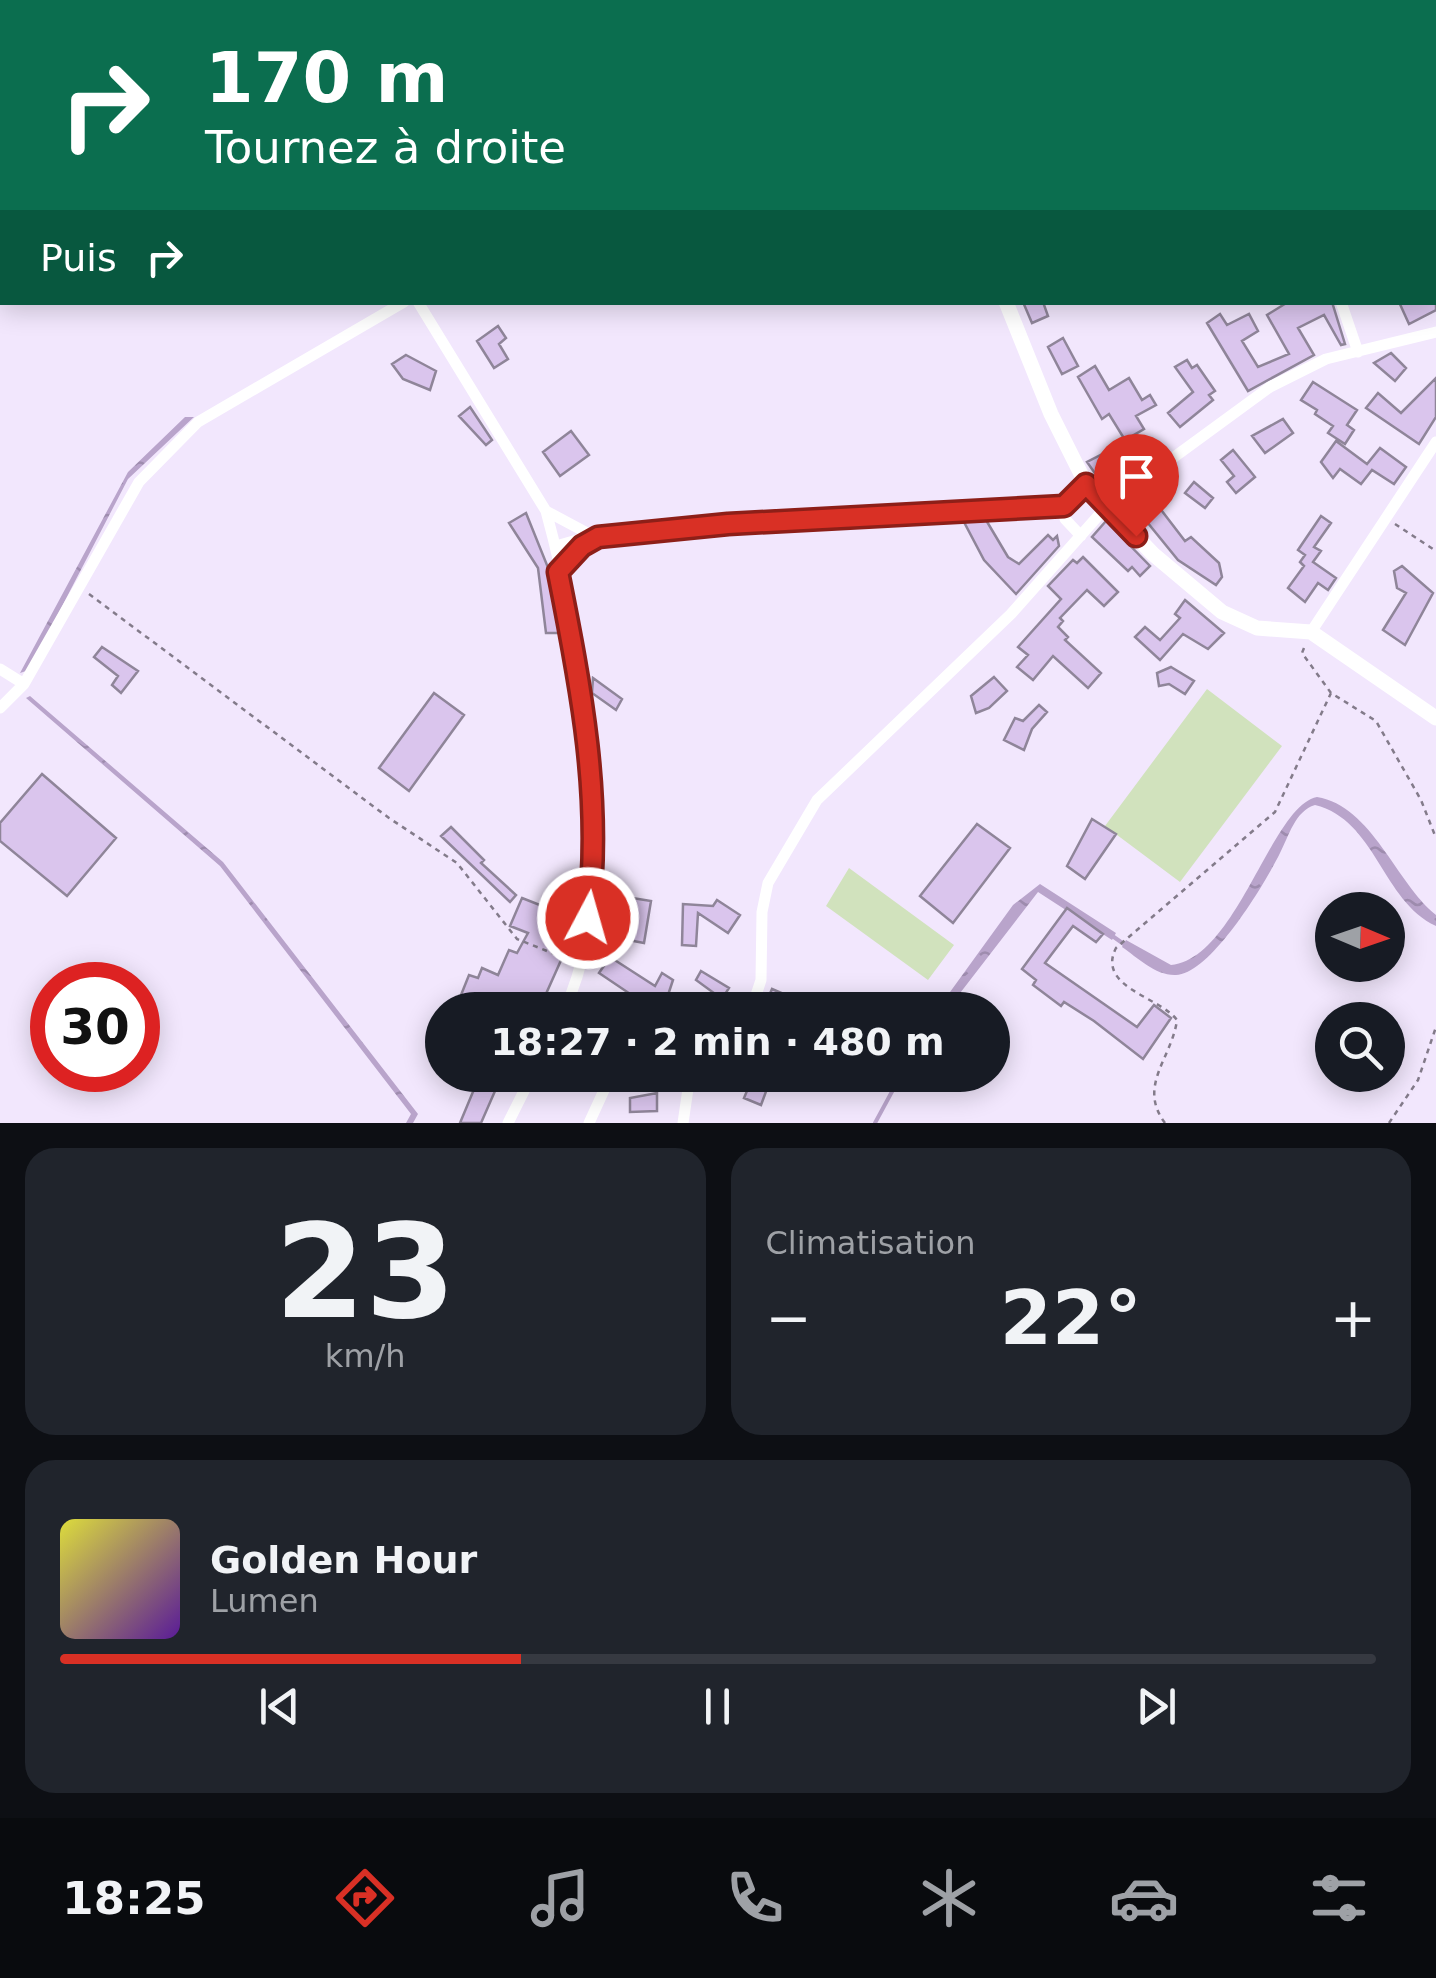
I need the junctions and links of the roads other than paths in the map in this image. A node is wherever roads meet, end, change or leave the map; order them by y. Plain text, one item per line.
1 (399, 305) edge
2 (420, 305) edge
3 (1007, 305) edge
4 (1342, 305) edge
5 (1436, 332) edge
6 (1358, 352) junction
7 (1436, 442) edge
8 (1086, 484) junction
9 (1064, 506) junction
10 (1106, 508) junction
11 (546, 511) junction
12 (1081, 536) junction
13 (598, 537) junction
14 (556, 546) junction
15 (558, 572) junction
16 (1310, 632) junction
17 (0, 669) edge
18 (24, 684) junction
19 (0, 708) edge
20 (1436, 718) edge
21 (570, 992) edge
22 (758, 992) edge
23 (524, 1092) edge
24 (603, 1092) edge
25 (688, 1092) edge
26 (508, 1123) edge
27 (589, 1123) edge
28 (683, 1123) edge

1 - 18 street
2 - 11 street
3 - 8 street
4 - 6 street
5 - 6 street
6 - 10 street
7 - 16 street
8 - 9 street
8 - 10 street
9 - 12 street
9 - 13 street
10 - 12 street
10 - 16 street
11 - 13 street
11 - 14 street
12 - 22 street
13 - 14 street
13 - 15 street
14 - 15 street
15 - 21 street
16 - 20 street
17 - 18 street
18 - 19 street
23 - 26 street
24 - 27 street
25 - 28 street

